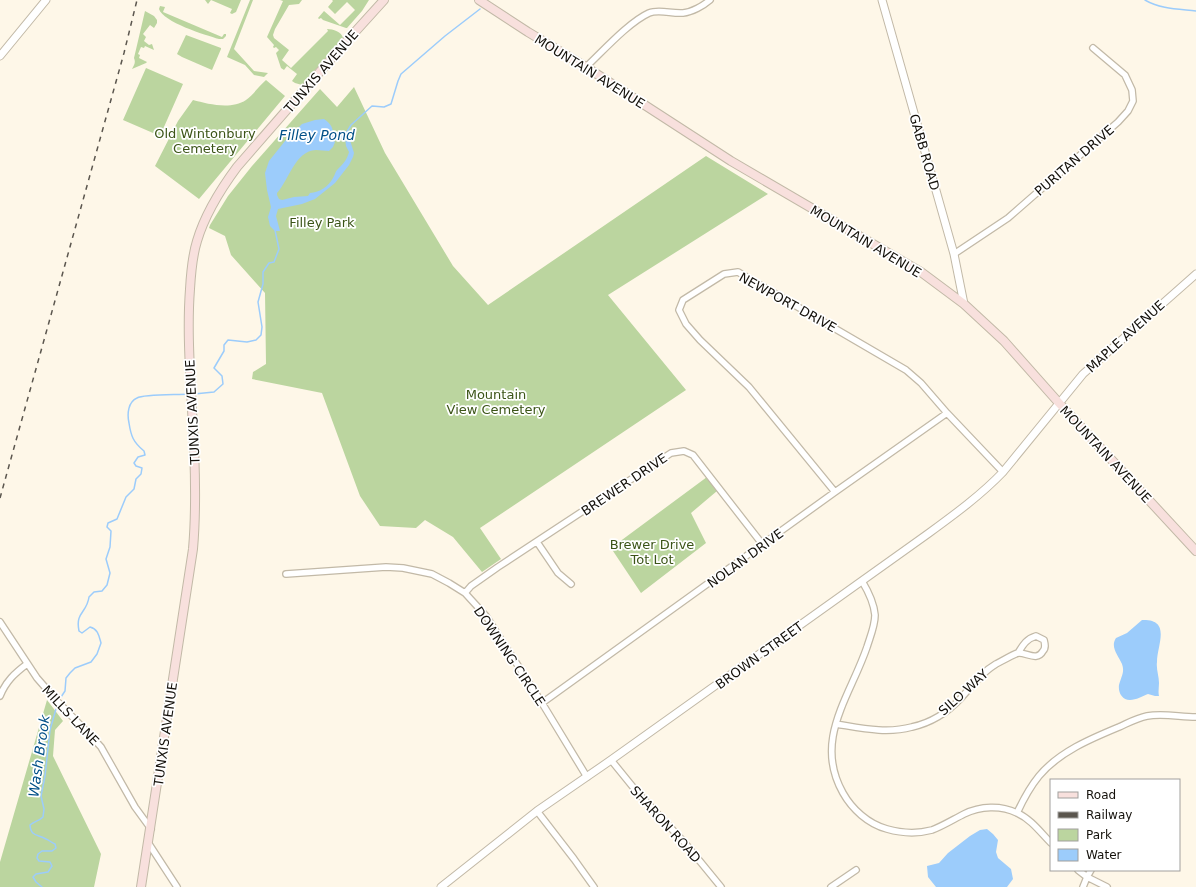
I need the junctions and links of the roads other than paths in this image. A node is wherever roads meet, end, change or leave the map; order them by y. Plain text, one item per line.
1 (46, 0) edge
2 (384, 0) edge
3 (479, 0) edge
4 (710, 0) edge
5 (882, 0) edge
6 (1093, 48) dead end
7 (0, 56) edge
8 (586, 67) junction
9 (954, 254) junction
10 (1196, 274) edge
11 (964, 304) junction
12 (1059, 403) junction
13 (947, 413) junction
14 (1003, 472) junction
15 (835, 492) junction
16 (537, 542) junction
17 (763, 545) junction
18 (1196, 551) edge
19 (286, 574) dead end
20 (862, 581) junction
21 (571, 584) dead end
22 (465, 593) junction
23 (0, 622) edge
24 (1018, 653) junction
25 (27, 664) junction
26 (0, 696) edge
27 (542, 703) junction
28 (1196, 717) edge
29 (836, 724) junction
30 (611, 760) junction
31 (587, 777) junction
32 (537, 811) junction
33 (1017, 813) junction
34 (151, 829) junction
35 (1050, 842) edge
36 (149, 844) junction
37 (856, 870) dead end
38 (1079, 871) edge
39 (1090, 871) edge
40 (1087, 877) junction
41 (142, 887) edge
42 (176, 887) edge
43 (441, 887) edge
44 (594, 887) edge
45 (721, 887) edge
46 (831, 887) edge
47 (1083, 887) edge
48 (1107, 887) edge

1 - 7 street
2 - 34 main road, TUNXIS AVENUE
3 - 8 main road, MOUNTAIN AVENUE
4 - 8 street
5 - 9 street, GABB ROAD
6 - 9 street, PURITAN DRIVE
8 - 11 main road, MOUNTAIN AVENUE
9 - 11 street, GABB ROAD
10 - 12 street, MAPLE AVENUE
11 - 12 main road, MOUNTAIN AVENUE
12 - 14 street, BROWN STREET
12 - 18 main road, MOUNTAIN AVENUE
13 - 14 street, NEWPORT DRIVE
13 - 15 street, NOLAN DRIVE
13 - 15 street, NEWPORT DRIVE
14 - 20 street, BROWN STREET
15 - 17 street, NOLAN DRIVE
16 - 17 street, BREWER DRIVE
16 - 21 street
16 - 22 street, BREWER DRIVE
17 - 27 street, NOLAN DRIVE
19 - 22 street, DOWNING CIRCLE
20 - 29 street
20 - 30 street, BROWN STREET
22 - 27 street, DOWNING CIRCLE
23 - 25 street, MILLS LANE
24 - 24 street, SILO WAY
24 - 29 street, SILO WAY
25 - 26 street
25 - 34 street, MILLS LANE
27 - 31 street, DOWNING CIRCLE
28 - 33 street
29 - 33 street
30 - 31 street, BROWN STREET
30 - 45 street, SHARON ROAD
31 - 32 street, BROWN STREET
32 - 43 street, BROWN STREET
32 - 44 street
33 - 35 street
34 - 36 main road, TUNXIS AVENUE
36 - 41 main road, TUNXIS AVENUE
36 - 42 street
37 - 46 street
38 - 40 street
39 - 40 street
40 - 47 street
40 - 48 street

